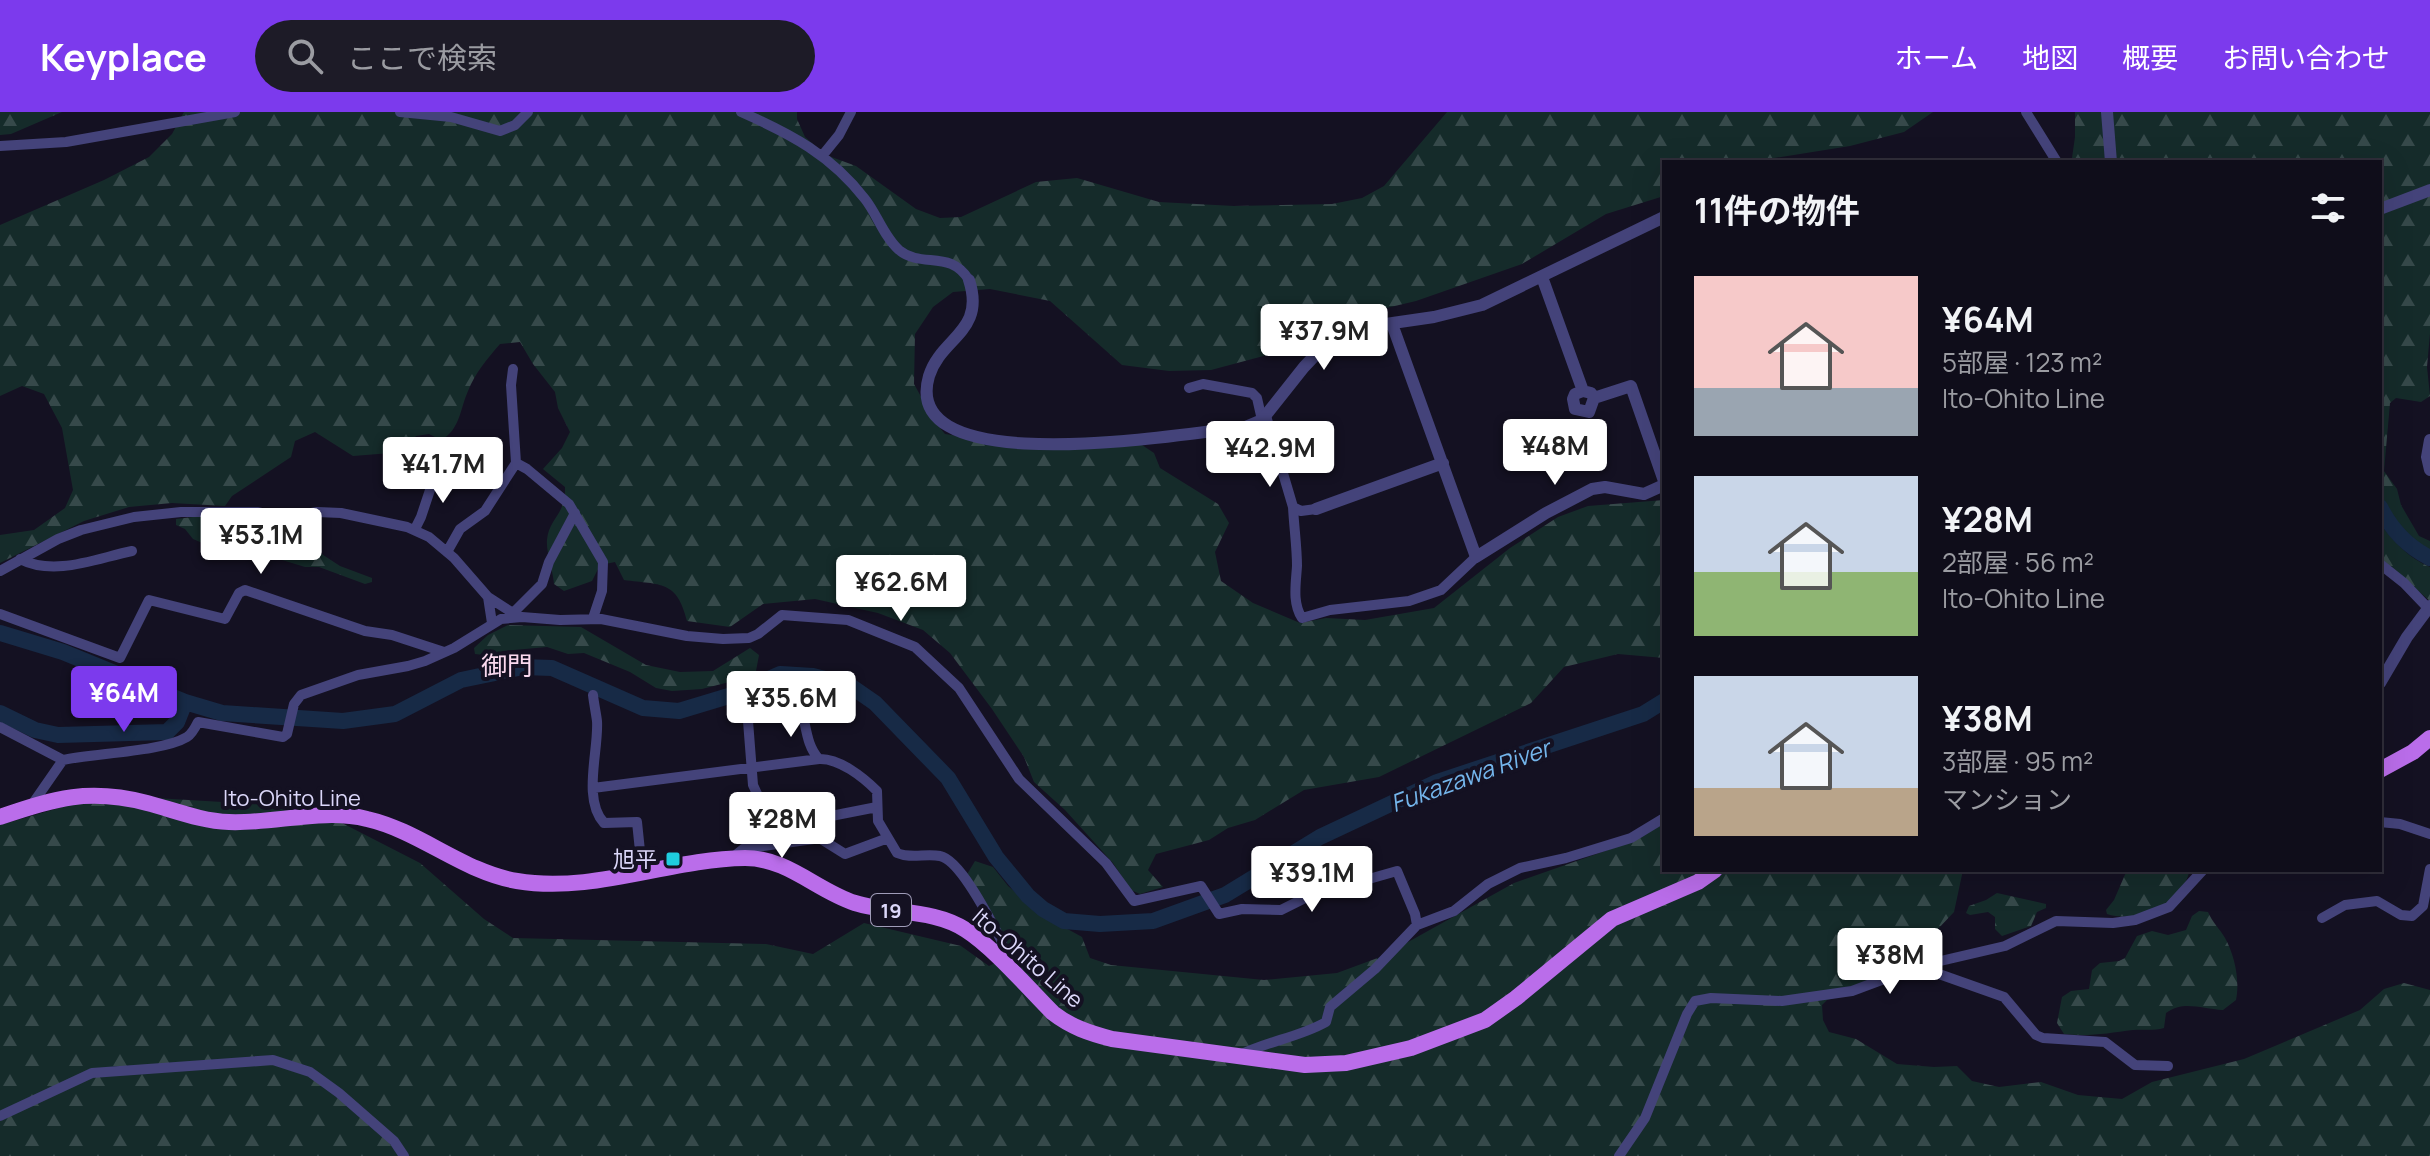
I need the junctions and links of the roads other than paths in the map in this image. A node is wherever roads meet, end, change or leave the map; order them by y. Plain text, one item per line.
1 (235, 112) edge
2 (400, 112) edge
3 (528, 112) edge
4 (741, 112) edge
5 (851, 112) edge
6 (2026, 112) edge
7 (2107, 112) edge
8 (0, 146) edge
9 (822, 156) junction
10 (2056, 160) edge
11 (2111, 160) edge
12 (2430, 190) edge
13 (2382, 208) edge
14 (1662, 218) edge
15 (1542, 277) junction
16 (969, 280) joint
17 (1392, 324) junction
18 (513, 369) dead end
19 (1189, 388) dead end
20 (1264, 418) junction
21 (2430, 440) edge
22 (516, 463) junction
23 (1443, 463) junction
24 (438, 466) dead end
25 (2430, 470) edge
26 (1662, 477) edge
27 (1662, 484) edge
28 (1293, 507) junction
29 (1316, 509) joint
30 (575, 513) junction
31 (415, 529) junction
32 (132, 551) dead end
33 (447, 552) junction
34 (1476, 557) junction
35 (20, 559) junction
36 (2382, 566) edge
37 (0, 571) edge
38 (488, 597) junction
39 (2428, 606) edge
40 (0, 614) edge
41 (516, 615) junction
42 (593, 618) junction
43 (492, 623) junction
44 (444, 652) junction
45 (2382, 680) edge
46 (794, 694) dead end
47 (593, 695) dead end
48 (744, 709) dead end
49 (0, 727) edge
50 (2430, 738) edge
51 (819, 759) junction
52 (63, 760) junction
53 (752, 768) junction
54 (2382, 769) edge
55 (593, 788) junction
56 (31, 806) junction
57 (877, 807) junction
58 (0, 817) edge
59 (1662, 819) edge
60 (2382, 822) edge
61 (2430, 834) edge
62 (821, 838) junction
63 (888, 838) junction
64 (780, 844) junction
65 (730, 859) junction
66 (2430, 869) edge
67 (1712, 872) edge
68 (2201, 872) edge
69 (621, 876) junction
70 (2322, 918) dead end
71 (1417, 925) junction
72 (998, 959) junction
73 (1930, 963) junction
74 (1237, 1057) junction
75 (2168, 1066) dead end
76 (0, 1116) edge
77 (404, 1156) edge
78 (1619, 1156) edge

1 - 8 street
2 - 3 street
4 - 9 street
5 - 9 street
6 - 10 street
7 - 11 street
9 - 16 street
12 - 13 street
14 - 15 street
15 - 17 street
15 - 26 street
16 - 20 street
17 - 20 street
17 - 23 street
18 - 22 street
19 - 20 street
20 - 28 street
21 - 25 street
22 - 30 street
22 - 33 street
23 - 29 street
23 - 34 street
24 - 31 street
27 - 34 street
28 - 29 street
28 - 34 street
30 - 41 street
30 - 42 street
31 - 33 street
31 - 35 street
32 - 35 street
33 - 38 street
35 - 37 street
36 - 39 street
38 - 41 street
38 - 43 street
39 - 45 street
40 - 44 street
41 - 42 street
41 - 43 street
42 - 71 street
43 - 44 street
44 - 52 street
46 - 51 street
47 - 55 street
48 - 53 street
49 - 52 street
50 - 54 main road
51 - 53 street
51 - 57 street
52 - 56 street
53 - 55 street
53 - 64 street
55 - 69 street
56 - 58 main road, Ito-Ohito Line / 19
56 - 69 main road, Ito-Ohito Line / 19
57 - 62 street
57 - 63 street
59 - 71 street
60 - 61 street
62 - 63 street
62 - 64 street
63 - 72 street
64 - 65 street
65 - 69 main road, Ito-Ohito Line / 19
65 - 72 main road, Ito-Ohito Line / 19
66 - 70 street
67 - 74 main road, Ito-Ohito Line / 19
68 - 73 street
71 - 74 street
72 - 74 main road, Ito-Ohito Line / 19
73 - 75 street
73 - 78 street
76 - 77 street

